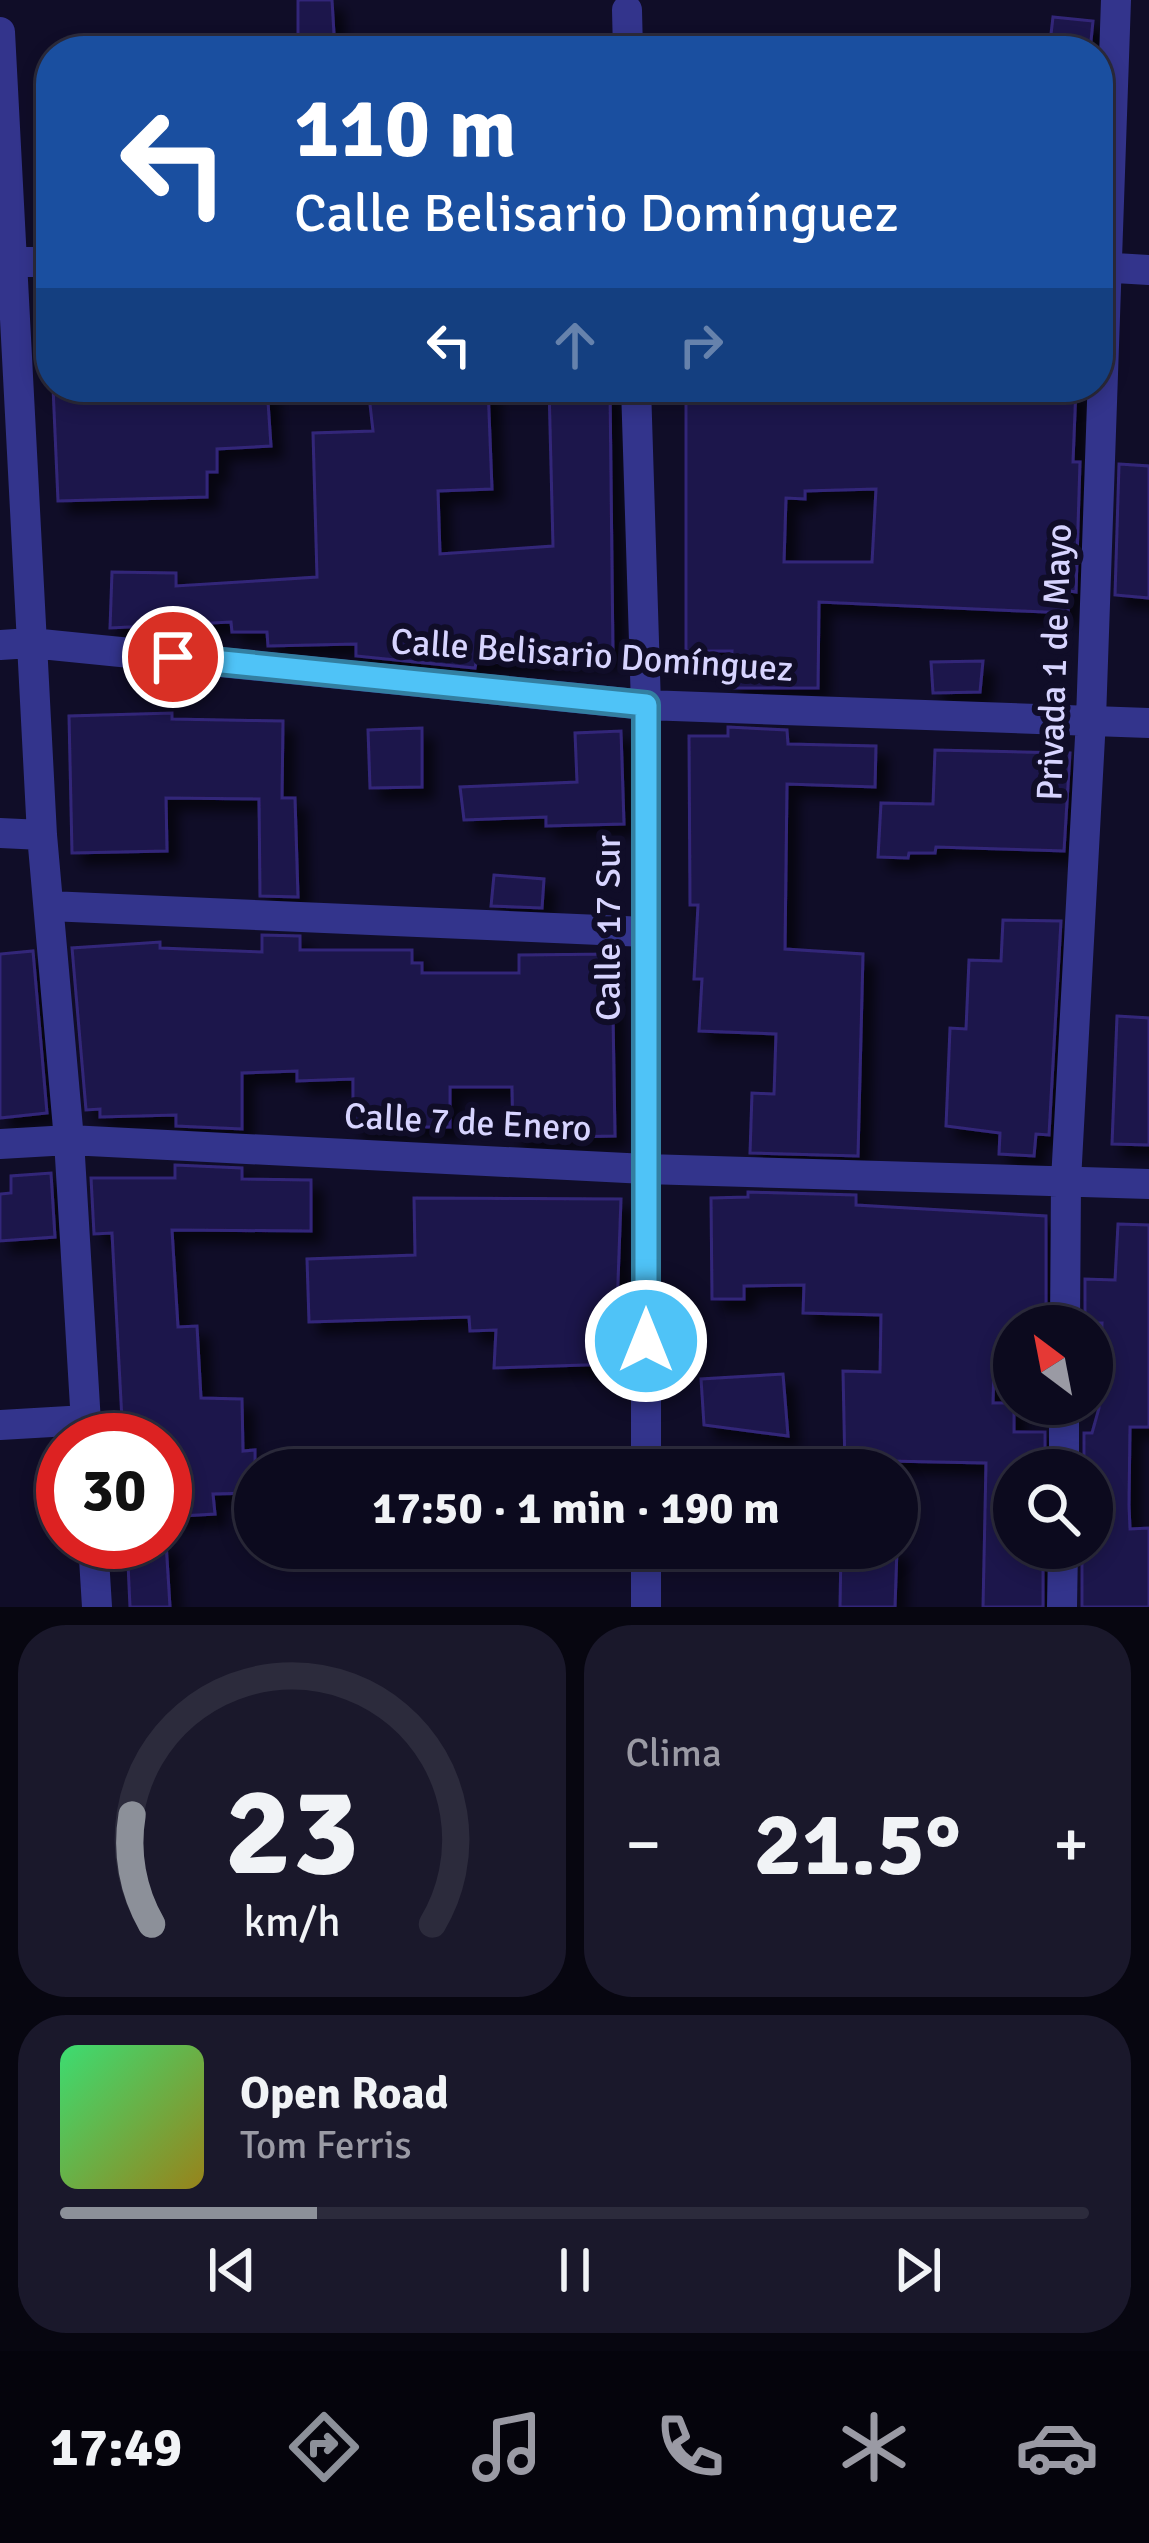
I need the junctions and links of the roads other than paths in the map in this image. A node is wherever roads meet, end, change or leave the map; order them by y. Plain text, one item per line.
1 (1116, 0) edge
2 (627, 10) dead end
3 (0, 32) edge
4 (628, 36) edge
5 (1113, 57) edge
6 (10, 255) edge
7 (1113, 268) edge
8 (1149, 270) edge
9 (636, 402) edge
10 (1099, 402) edge
11 (16, 644) edge
12 (646, 705) junction
13 (1091, 719) junction
14 (1149, 723) edge
15 (0, 833) edge
16 (42, 835) junction
17 (50, 906) junction
18 (646, 932) junction
19 (69, 1140) junction
20 (0, 1144) edge
21 (646, 1169) junction
22 (1066, 1181) junction
23 (1149, 1184) edge
24 (1065, 1305) edge
25 (85, 1413) edge
26 (0, 1425) edge
27 (36, 1427) edge
28 (646, 1449) edge
29 (95, 1569) edge
30 (646, 1569) edge
31 (1063, 1569) edge
32 (97, 1607) edge
33 (646, 1607) edge
34 (1062, 1607) edge

1 - 5 street, Privada 1 de Mayo
2 - 4 street
3 - 6 street
6 - 11 street
7 - 8 street
9 - 12 street, Calle 17 Sur
10 - 13 street, Privada 1 de Mayo
11 - 12 street, Calle Belisario Domínguez
11 - 16 street
12 - 13 street, Calle Belisario Domínguez
12 - 18 street, Calle 17 Sur
13 - 14 street, Calle Belisario Domínguez
13 - 22 street, Privada 1 de Mayo
15 - 16 street
16 - 17 street
17 - 18 street
17 - 19 street
18 - 21 street, Calle 17 Sur
19 - 20 street, Calle 7 de Enero
19 - 21 street, Calle 7 de Enero
19 - 25 street
21 - 22 street, Calle 7 de Enero
21 - 28 street, Calle 17 Sur
22 - 23 street, Calle 7 de Enero
22 - 24 street, Privada 1 de Mayo
26 - 27 street
29 - 32 street
30 - 33 street
31 - 34 street

